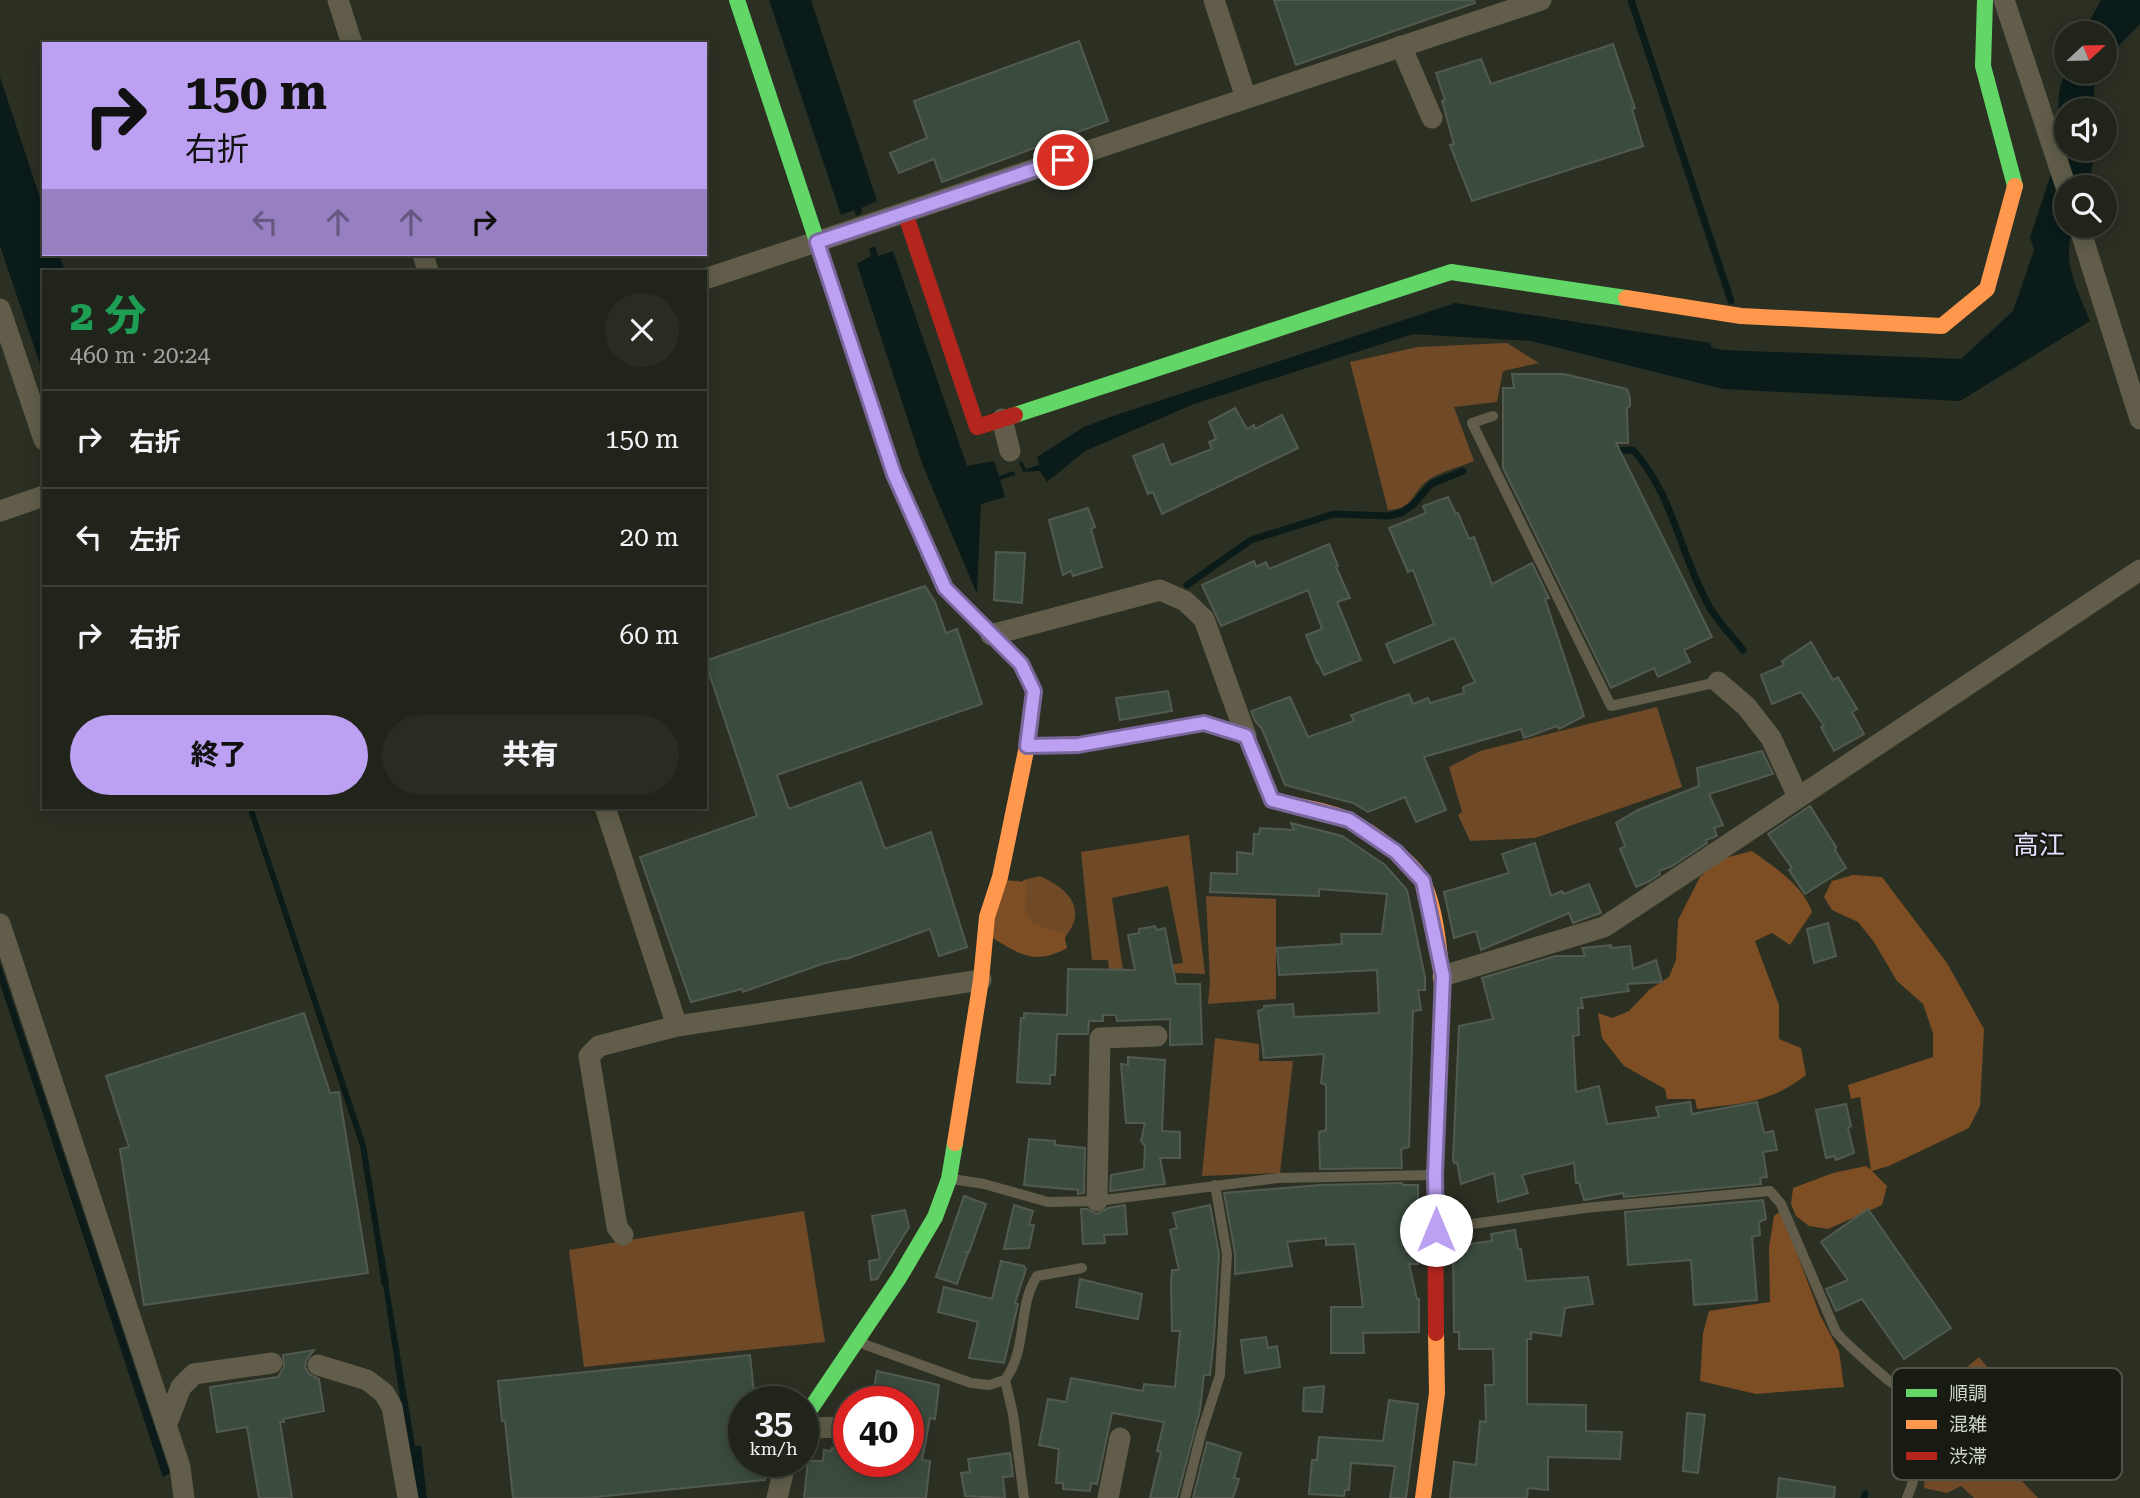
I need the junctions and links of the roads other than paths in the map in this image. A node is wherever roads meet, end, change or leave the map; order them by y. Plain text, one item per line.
1 (338, 0) edge
2 (737, 0) edge
3 (1214, 0) edge
4 (1541, 0) edge
5 (1985, 0) edge
6 (2004, 0) edge
7 (351, 42) edge
8 (1401, 46) junction
9 (1246, 98) junction
10 (1432, 118) dead end
11 (2062, 175) edge
12 (905, 213) junction
13 (2083, 238) edge
14 (817, 242) junction
15 (707, 278) edge
16 (0, 309) edge
17 (1493, 415) dead end
18 (1002, 419) junction
19 (2140, 419) edge
20 (42, 434) edge
21 (1010, 451) dead end
22 (42, 497) edge
23 (0, 511) edge
24 (2140, 570) edge
25 (991, 635) junction
26 (1718, 682) joint
27 (1246, 736) junction
28 (1027, 746) junction
29 (1798, 797) junction
30 (606, 809) edge
31 (0, 924) edge
32 (1443, 976) junction
33 (981, 981) junction
34 (677, 1026) junction
35 (1157, 1036) dead end
36 (1435, 1175) junction
37 (949, 1179) junction
38 (1215, 1185) junction
39 (1097, 1201) junction
40 (1436, 1230) junction
41 (623, 1235) dead end
42 (1082, 1268) dead end
43 (858, 1338) junction
44 (272, 1363) dead end
45 (318, 1365) dead end
46 (1005, 1380) junction
47 (1892, 1383) edge
48 (819, 1396) edge
49 (166, 1426) junction
50 (1120, 1438) dead end
51 (782, 1477) edge
52 (1915, 1480) edge
53 (184, 1498) edge
54 (408, 1498) edge
55 (777, 1498) edge
56 (1024, 1498) edge
57 (1108, 1498) edge
58 (1185, 1498) edge
59 (1423, 1498) edge
60 (1907, 1498) edge

1 - 7 street
2 - 14 street
3 - 9 street
4 - 8 street
5 - 18 street
6 - 11 street
8 - 9 street
8 - 10 street
9 - 12 street
12 - 14 street
12 - 18 street
13 - 19 street
14 - 15 street
14 - 25 street
16 - 20 street
17 - 26 lane
18 - 21 street
22 - 23 street
24 - 29 street
25 - 27 street
25 - 28 street
26 - 29 street
27 - 28 street
27 - 32 street
28 - 33 street
29 - 32 street
30 - 34 street
31 - 49 street
32 - 36 street
33 - 34 street
33 - 37 street
34 - 41 street
35 - 39 street
36 - 38 lane
36 - 40 street
37 - 39 lane
37 - 43 street
38 - 39 lane
38 - 58 lane
40 - 47 lane
40 - 59 street
42 - 46 lane
43 - 46 lane
43 - 48 street
44 - 49 street
45 - 54 street
46 - 56 lane
49 - 53 street
50 - 57 street
51 - 55 street
52 - 60 lane

